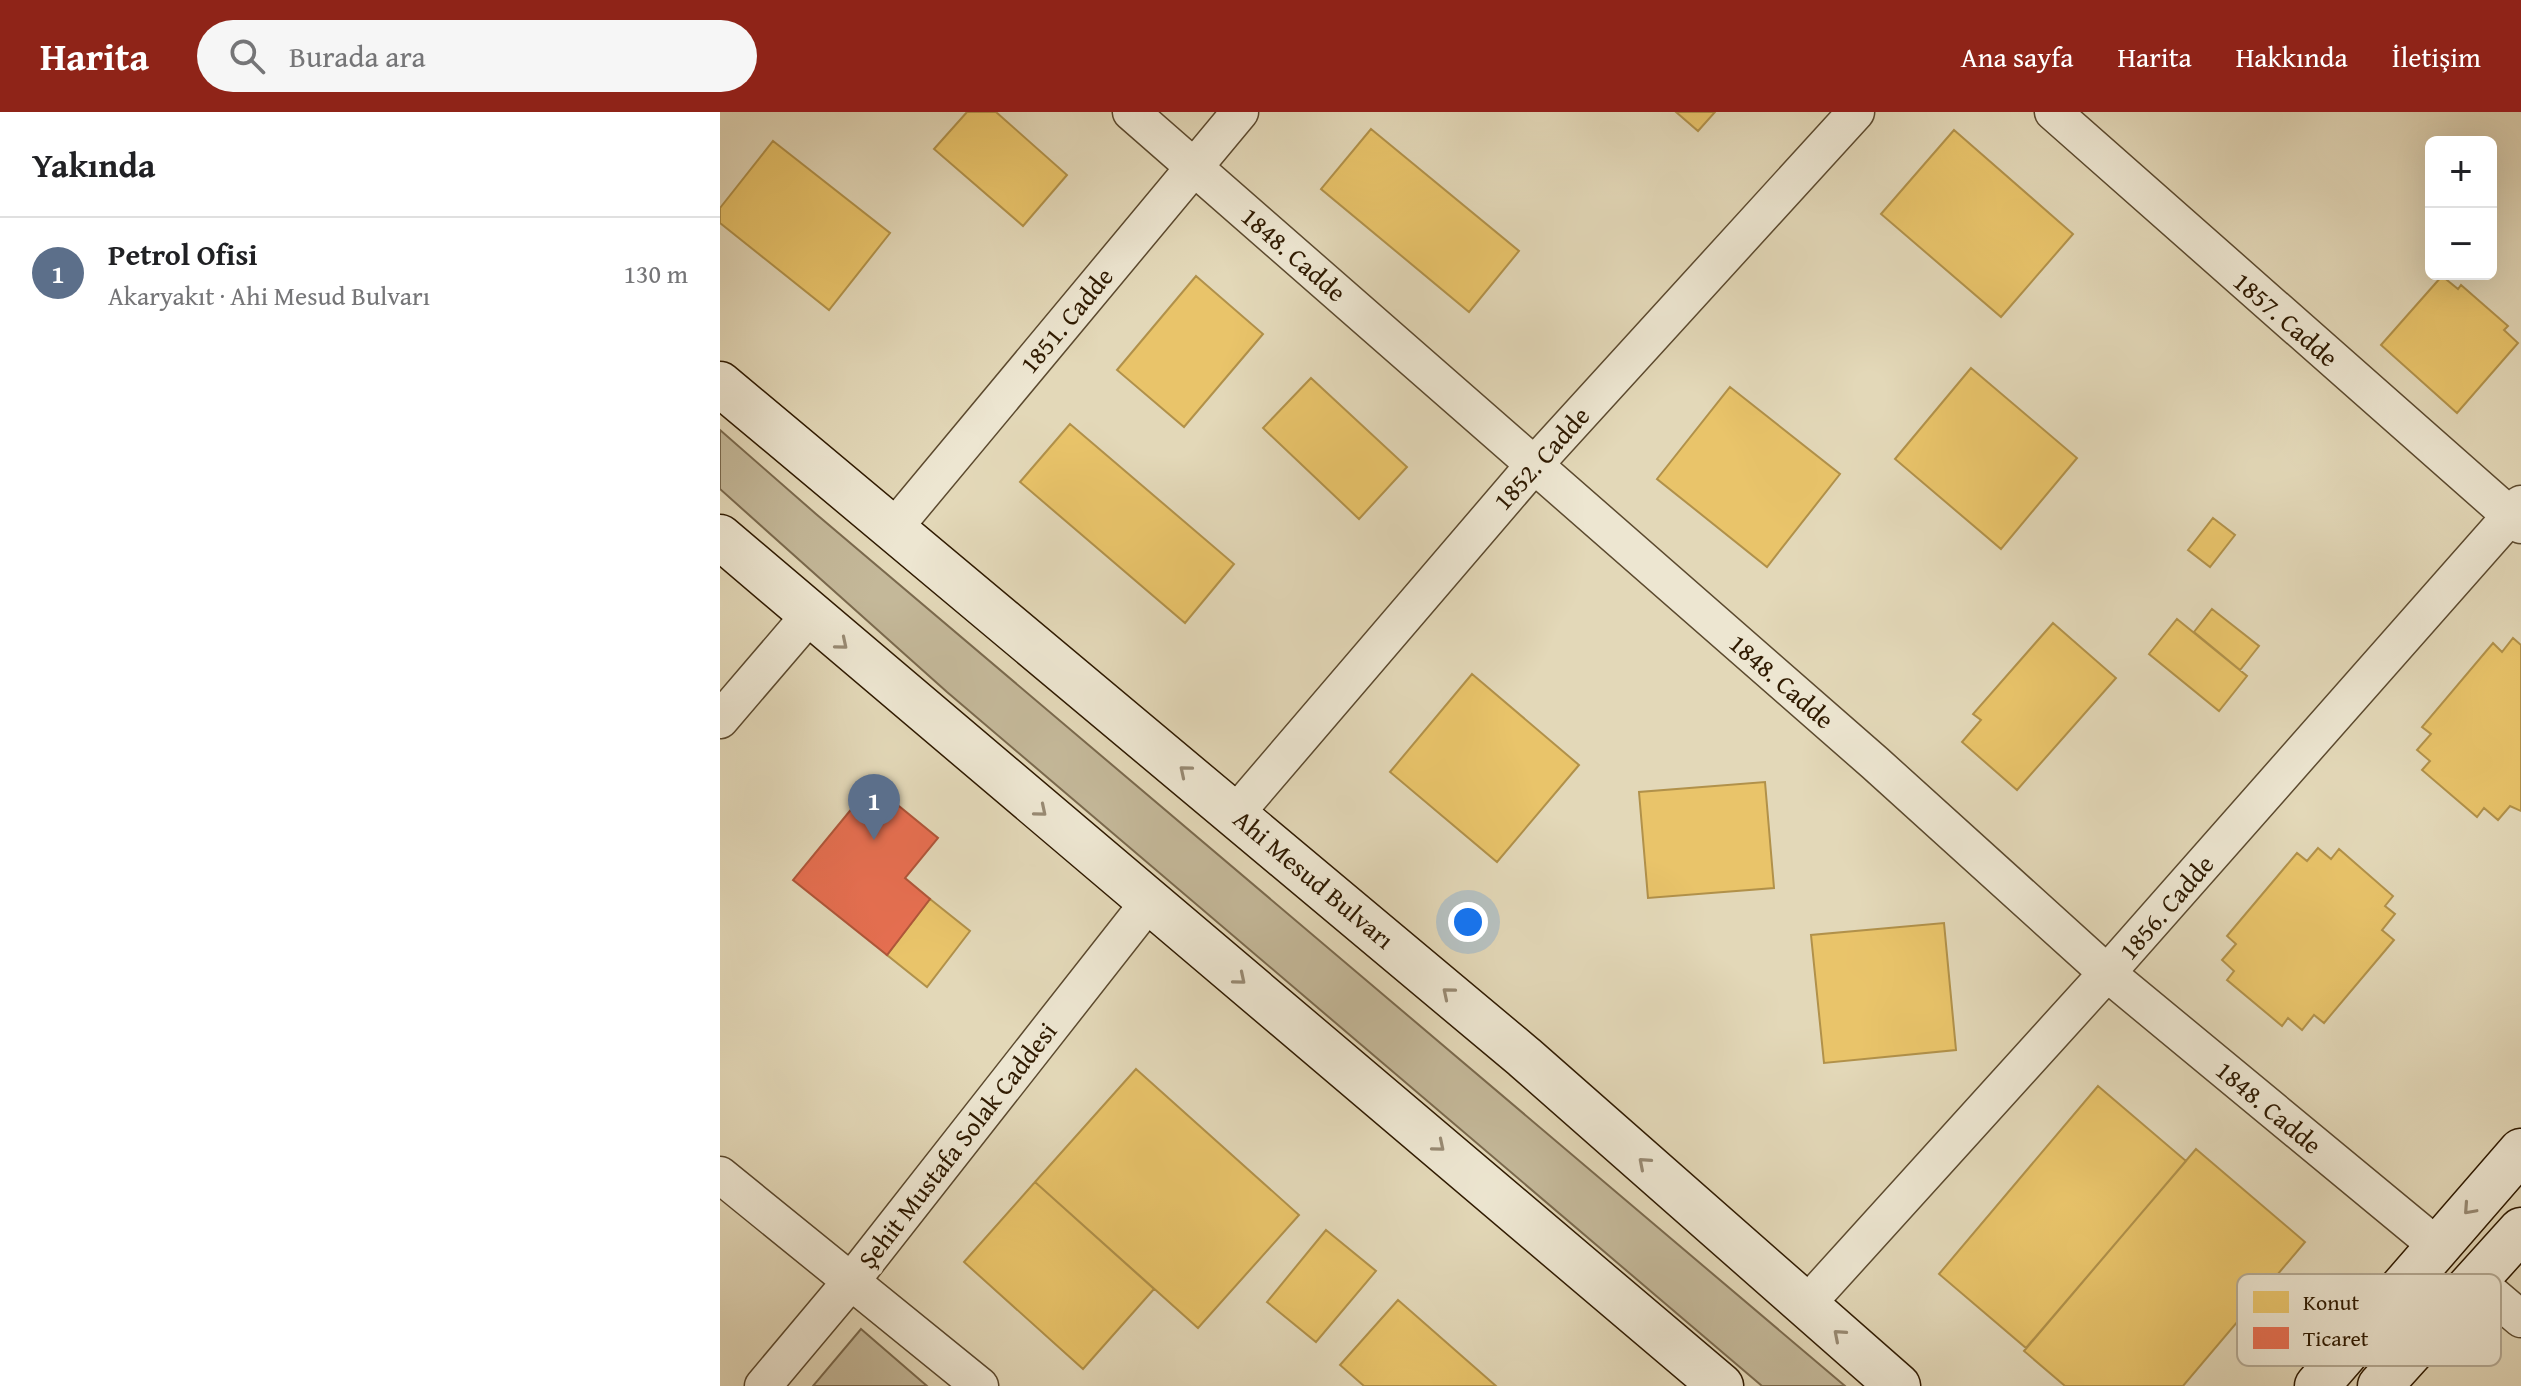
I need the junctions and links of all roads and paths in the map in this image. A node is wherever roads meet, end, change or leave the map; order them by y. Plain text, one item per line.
1 (1131, 112) edge
2 (1240, 112) edge
3 (1856, 112) edge
4 (2053, 112) edge
5 (1194, 166) junction
6 (720, 384) edge
7 (1534, 465) junction
8 (2517, 515) edge
9 (893, 529) junction
10 (720, 537) edge
11 (809, 616) junction
12 (720, 720) edge
13 (1236, 813) junction
14 (1149, 902) junction
15 (2107, 973) junction
16 (2521, 1151) edge
17 (720, 1175) edge
18 (2521, 1230) edge
19 (2436, 1245) junction
20 (2412, 1274) edge
21 (2481, 1274) edge
22 (852, 1280) junction
23 (2501, 1302) edge
24 (1806, 1305) junction
25 (2521, 1319) edge
26 (2334, 1366) edge
27 (2398, 1366) edge
28 (763, 1386) edge
29 (980, 1386) edge
30 (1721, 1386) edge
31 (1898, 1386) edge
32 (2317, 1386) edge
33 (2380, 1386) edge

1 - 5 street, 1848. Cadde
2 - 5 street, 1851. Cadde
3 - 7 street, 1852. Cadde
4 - 8 street, 1857. Cadde
5 - 7 street, 1848. Cadde
5 - 9 street, 1851. Cadde
6 - 9 main road, Ahi Mesud Bulvarı
7 - 13 street, 1852. Cadde
7 - 15 street, 1848. Cadde
8 - 15 street, 1856. Cadde
13 -> 9 main road, Ahi Mesud Bulvarı
10 - 11 main road
11 - 12 street
11 -> 14 main road
24 -> 13 main road, Ahi Mesud Bulvarı
14 - 22 street, Şehit Mustafa Solak Caddesi
14 -> 30 main road
15 - 19 street, 1848. Cadde
15 - 24 street, 1856. Cadde
16 -> 19 main road
17 - 22 street
18 - 21 main road
19 - 20 main road
22 - 28 street, Şehit Mustafa Solak Caddesi
22 - 29 street
23 - 25 street
31 -> 24 main road, Ahi Mesud Bulvarı
26 - 32 main road
27 - 33 main road

